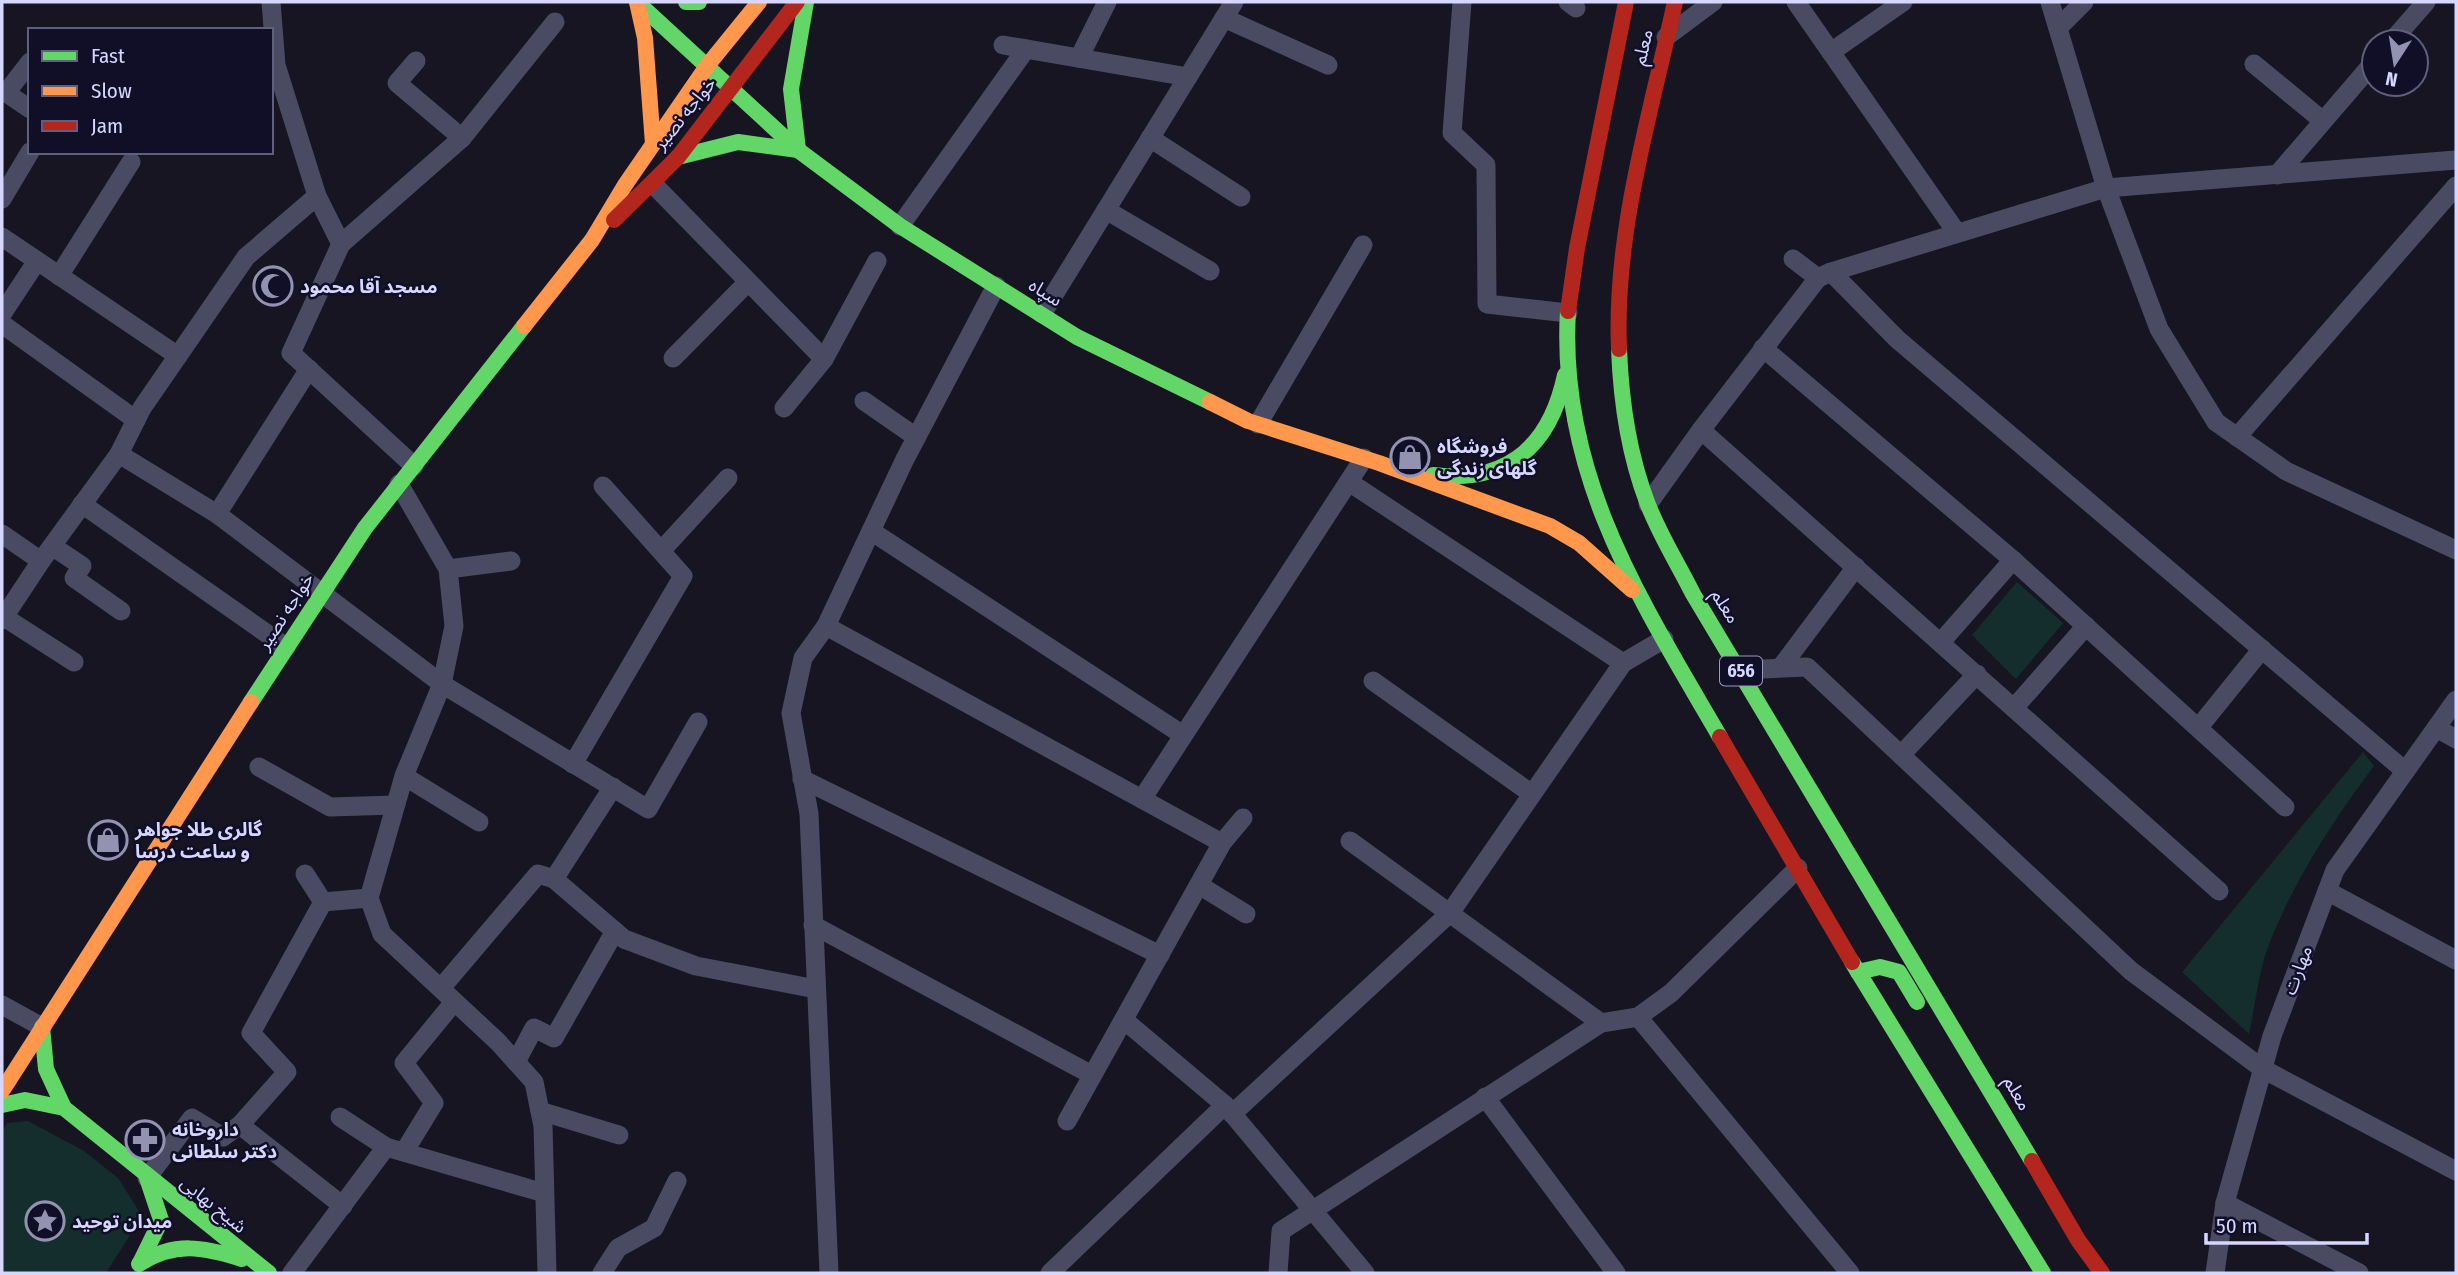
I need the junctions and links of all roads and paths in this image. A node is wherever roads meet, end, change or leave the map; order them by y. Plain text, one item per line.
1 (271, 2) edge
2 (637, 2) edge
3 (686, 2) edge
4 (699, 2) edge
5 (759, 2) edge
6 (797, 2) edge
7 (806, 2) edge
8 (1107, 2) edge
9 (1462, 2) edge
10 (1626, 2) edge
11 (1675, 2) edge
12 (1713, 2) edge
13 (1796, 2) edge
14 (1903, 2) edge
15 (2050, 2) edge
16 (2084, 2) edge
17 (2426, 2) edge
18 (1229, 10) edge
19 (555, 22) dead end
20 (2057, 28) junction
21 (2403, 28) edge
22 (1665, 38) junction
23 (1003, 45) dead end
24 (1026, 49) junction
25 (1831, 52) junction
26 (1079, 58) junction
27 (416, 61) dead end
28 (28, 64) edge
29 (2254, 64) dead end
30 (1328, 65) dead end
31 (707, 66) junction
32 (276, 77) edge
33 (1188, 77) junction
34 (2360, 78) edge
35 (732, 87) junction
36 (4, 91) edge
37 (28, 108) edge
38 (2323, 121) junction
39 (462, 138) junction
40 (1150, 138) junction
41 (653, 144) junction
42 (798, 150) junction
43 (29, 154) edge
44 (678, 157) junction
45 (2456, 160) edge
46 (131, 162) dead end
47 (2277, 175) junction
48 (653, 184) junction
49 (2456, 187) edge
50 (2106, 188) junction
51 (317, 196) junction
52 (1241, 197) dead end
53 (2, 199) edge
54 (1106, 210) junction
55 (900, 226) junction
56 (1957, 233) junction
57 (2, 237) edge
58 (592, 240) junction
59 (341, 244) junction
60 (1363, 245) dead end
61 (1793, 259) dead end
62 (37, 261) junction
63 (877, 261) dead end
64 (1210, 271) dead end
65 (1825, 275) junction
66 (59, 276) junction
67 (748, 282) junction
68 (996, 286) junction
69 (2, 313) edge
70 (1568, 313) junction
71 (1042, 314) junction
72 (2, 324) edge
73 (1763, 348) junction
74 (178, 356) junction
75 (1567, 356) junction
76 (673, 358) dead end
77 (824, 359) junction
78 (309, 369) junction
79 (864, 401) dead end
80 (784, 408) dead end
81 (136, 420) junction
82 (1258, 424) junction
83 (1701, 430) junction
84 (916, 437) junction
85 (2237, 437) junction
86 (119, 454) junction
87 (1372, 460) junction
88 (414, 466) junction
89 (727, 478) dead end
90 (1349, 482) junction
91 (398, 484) junction
92 (603, 486) dead end
93 (82, 504) junction
94 (1648, 504) junction
95 (217, 514) junction
96 (871, 531) junction
97 (2, 534) edge
98 (2456, 550) edge
99 (661, 551) junction
100 (46, 553) junction
101 (2013, 560) junction
102 (511, 561) dead end
103 (1856, 567) junction
104 (448, 569) junction
105 (1636, 593) junction
106 (321, 595) junction
107 (121, 611) dead end
108 (3, 619) edge
109 (825, 626) junction
110 (2086, 626) junction
111 (1664, 639) junction
112 (1941, 642) junction
113 (286, 647) junction
114 (2262, 649) junction
115 (74, 662) dead end
116 (1623, 663) junction
117 (1781, 667) junction
118 (1740, 670) junction
119 (1977, 674) junction
120 (1373, 681) dead end
121 (442, 684) junction
122 (2456, 700) edge
123 (2014, 708) junction
124 (698, 722) dead end
125 (2199, 727) junction
126 (2436, 728) junction
127 (1183, 735) junction
128 (2456, 739) edge
129 (1901, 755) junction
130 (573, 764) junction
131 (259, 768) dead end
132 (2405, 771) junction
133 (404, 776) junction
134 (802, 779) junction
135 (613, 787) junction
136 (1532, 794) junction
137 (1142, 799) junction
138 (395, 805) junction
139 (2285, 807) dead end
140 (1243, 818) dead end
141 (479, 822) dead end
142 (1350, 841) dead end
143 (1222, 844) junction
144 (1798, 868) junction
145 (305, 874) dead end
146 (554, 879) junction
147 (1199, 885) junction
148 (2219, 891) dead end
149 (2327, 891) junction
150 (369, 898) junction
151 (323, 902) junction
152 (1450, 913) junction
153 (1246, 914) dead end
154 (813, 925) junction
155 (615, 931) junction
156 (1160, 955) junction
157 (2456, 960) edge
158 (1858, 972) junction
159 (816, 989) junction
160 (447, 995) junction
161 (2, 1005) edge
162 (1923, 1013) dead end
163 (1638, 1017) junction
164 (1124, 1020) junction
165 (1601, 1023) junction
166 (41, 1027) junction
167 (1936, 1033) dead end
168 (516, 1062) junction
169 (2263, 1069) junction
170 (1982, 1073) junction
171 (1091, 1075) junction
172 (2, 1091) edge
173 (1485, 1097) junction
174 (2, 1105) edge
175 (64, 1108) junction
176 (1229, 1109) junction
177 (540, 1111) junction
178 (340, 1117) dead end
179 (1068, 1121) dead end
180 (240, 1125) junction
181 (619, 1135) dead end
182 (395, 1150) junction
183 (2456, 1171) edge
184 (147, 1178) junction
185 (677, 1181) dead end
186 (544, 1193) junction
187 (2225, 1203) junction
188 (343, 1206) junction
189 (1311, 1210) junction
190 (254, 1263) junction
191 (2329, 1266) edge
192 (135, 1269) edge
193 (269, 1273) edge
194 (292, 1273) edge
195 (547, 1273) edge
196 (602, 1273) edge
197 (828, 1273) edge
198 (1051, 1273) edge
199 (1278, 1273) edge
200 (1365, 1273) edge
201 (1616, 1273) edge
202 (1850, 1273) edge
203 (2043, 1273) edge
204 (2102, 1273) edge
205 (2215, 1273) edge
206 (2360, 1273) edge

1 - 32 street
2 - 31 street, سپاه
2 - 41 street
3 - 4 street
5 - 31 street, خواجه نصیر
6 - 35 street, خواجه نصیر
7 - 42 street
8 - 26 street
9 - 70 street
10 - 70 street, معلم / 656
11 - 22 street, معلم / 656
12 - 22 street
13 - 25 street
14 - 25 street
15 - 20 street
16 - 20 street
17 - 21 street
18 - 30 street
18 - 33 street
19 - 39 street
20 - 50 street
22 - 94 street, معلم / 656
23 - 24 street
24 - 26 street
24 - 55 street
25 - 56 street
26 - 33 street
27 - 39 street
28 - 36 street
29 - 38 street
31 - 35 street, سپاه
31 - 41 street, خواجه نصیر
32 - 51 street
33 - 40 street
34 - 38 street
35 - 42 street, سپاه
35 - 44 street, خواجه نصیر
36 - 37 street
38 - 47 street
39 - 59 street
40 - 52 street
40 - 54 street
41 - 58 street, خواجه نصیر
42 - 44 street
42 - 55 street, سپاه
43 - 53 street
44 - 48 street, خواجه نصیر
45 - 47 street
46 - 66 street
47 - 50 street
48 - 58 street, خواجه نصیر
48 - 67 street
49 - 85 street
50 - 56 street
50 - 85 street
51 - 59 street
51 - 74 street
54 - 64 street
54 - 71 street
55 - 68 street, سپاه
56 - 65 street
57 - 62 street
58 - 88 street, خواجه نصیر
59 - 78 street
60 - 82 street
61 - 65 street
62 - 66 street
62 - 69 street
63 - 77 street
65 - 73 street
65 - 114 street
66 - 74 street
67 - 76 street
67 - 77 street
68 - 71 street, سپاه
68 - 84 street
70 - 75 street, معلم / 656
71 - 82 street, سپاه
72 - 81 street
73 - 83 street
73 - 101 street
74 - 81 street
75 - 87 street
75 - 105 street, معلم / 656
77 - 80 street
78 - 88 street
78 - 95 street
79 - 84 street
81 - 86 street
82 - 87 street, سپاه
83 - 94 street
83 - 103 street
84 - 96 street
85 - 98 street
86 - 93 street
86 - 95 street
87 - 90 street
87 - 105 street
88 - 91 street, خواجه نصیر
89 - 99 street
90 - 116 street
90 - 127 street
91 - 104 street
91 - 106 street, خواجه نصیر
92 - 99 street
93 - 100 street
93 - 113 street
94 - 118 street, معلم / 656
95 - 106 street
96 - 109 street
96 - 127 street
97 - 100 street
99 - 130 street
100 - 107 street
100 - 108 street
101 - 110 street
101 - 112 street
102 - 104 street
103 - 112 street
103 - 117 street
104 - 121 street
105 - 111 street, معلم / 656
106 - 113 street, خواجه نصیر
106 - 121 street
108 - 115 street
109 - 134 street
109 - 137 street
110 - 123 street
110 - 125 street
111 - 116 street
111 - 144 street, معلم / 656
112 - 119 street
113 - 166 street, خواجه نصیر
114 - 125 street
114 - 132 street
116 - 136 street
117 - 118 street
117 - 129 street
118 - 170 street, معلم / 656
119 - 123 street
119 - 129 street
120 - 136 street
121 - 130 street
121 - 133 street
122 - 126 street, مهارت
123 - 148 street
124 - 135 street
125 - 139 street
126 - 128 street
126 - 132 street, مهارت
127 - 137 street
129 - 169 street
130 - 135 street
131 - 138 street
132 - 149 street, مهارت
133 - 138 street
133 - 141 street
134 - 154 street
134 - 156 street
135 - 146 street
136 - 152 street
137 - 143 street
138 - 150 street
140 - 143 street
142 - 152 street
143 - 147 street
144 - 158 street, معلم / 656
144 - 163 street
145 - 151 street
146 - 155 street
146 - 160 street
147 - 153 street
147 - 156 street
149 - 157 street
149 - 169 street, مهارت
150 - 151 street
150 - 160 street
151 - 180 street
152 - 165 street
152 - 176 street
154 - 159 street
154 - 171 street
155 - 159 street
155 - 168 street
156 - 164 street
158 - 162 street
158 - 203 street, معلم / 656
159 - 197 street
160 - 168 street
160 - 182 street
161 - 166 street
163 - 165 street
163 - 202 street
164 - 171 street
164 - 176 street
165 - 173 street
166 - 172 street, خواجه نصیر
166 - 175 street
167 - 170 street
168 - 177 street
169 - 183 street
169 - 187 street, مهارت
170 - 204 street, معلم / 656
171 - 179 street
173 - 189 street
173 - 201 street
174 - 175 street
175 - 184 street
176 - 189 street
176 - 198 street
177 - 181 street
177 - 186 street
178 - 182 street
180 - 184 street
180 - 188 street
182 - 186 street
182 - 188 street
184 - 190 street, شیخ بهایی
184 - 192 street
185 - 196 street
186 - 195 street
187 - 191 street
187 - 205 street, مهارت
188 - 194 street
189 - 199 street
189 - 200 street
190 - 192 street, شیخ بهایی
190 - 193 street, شیخ بهایی
191 - 206 street

